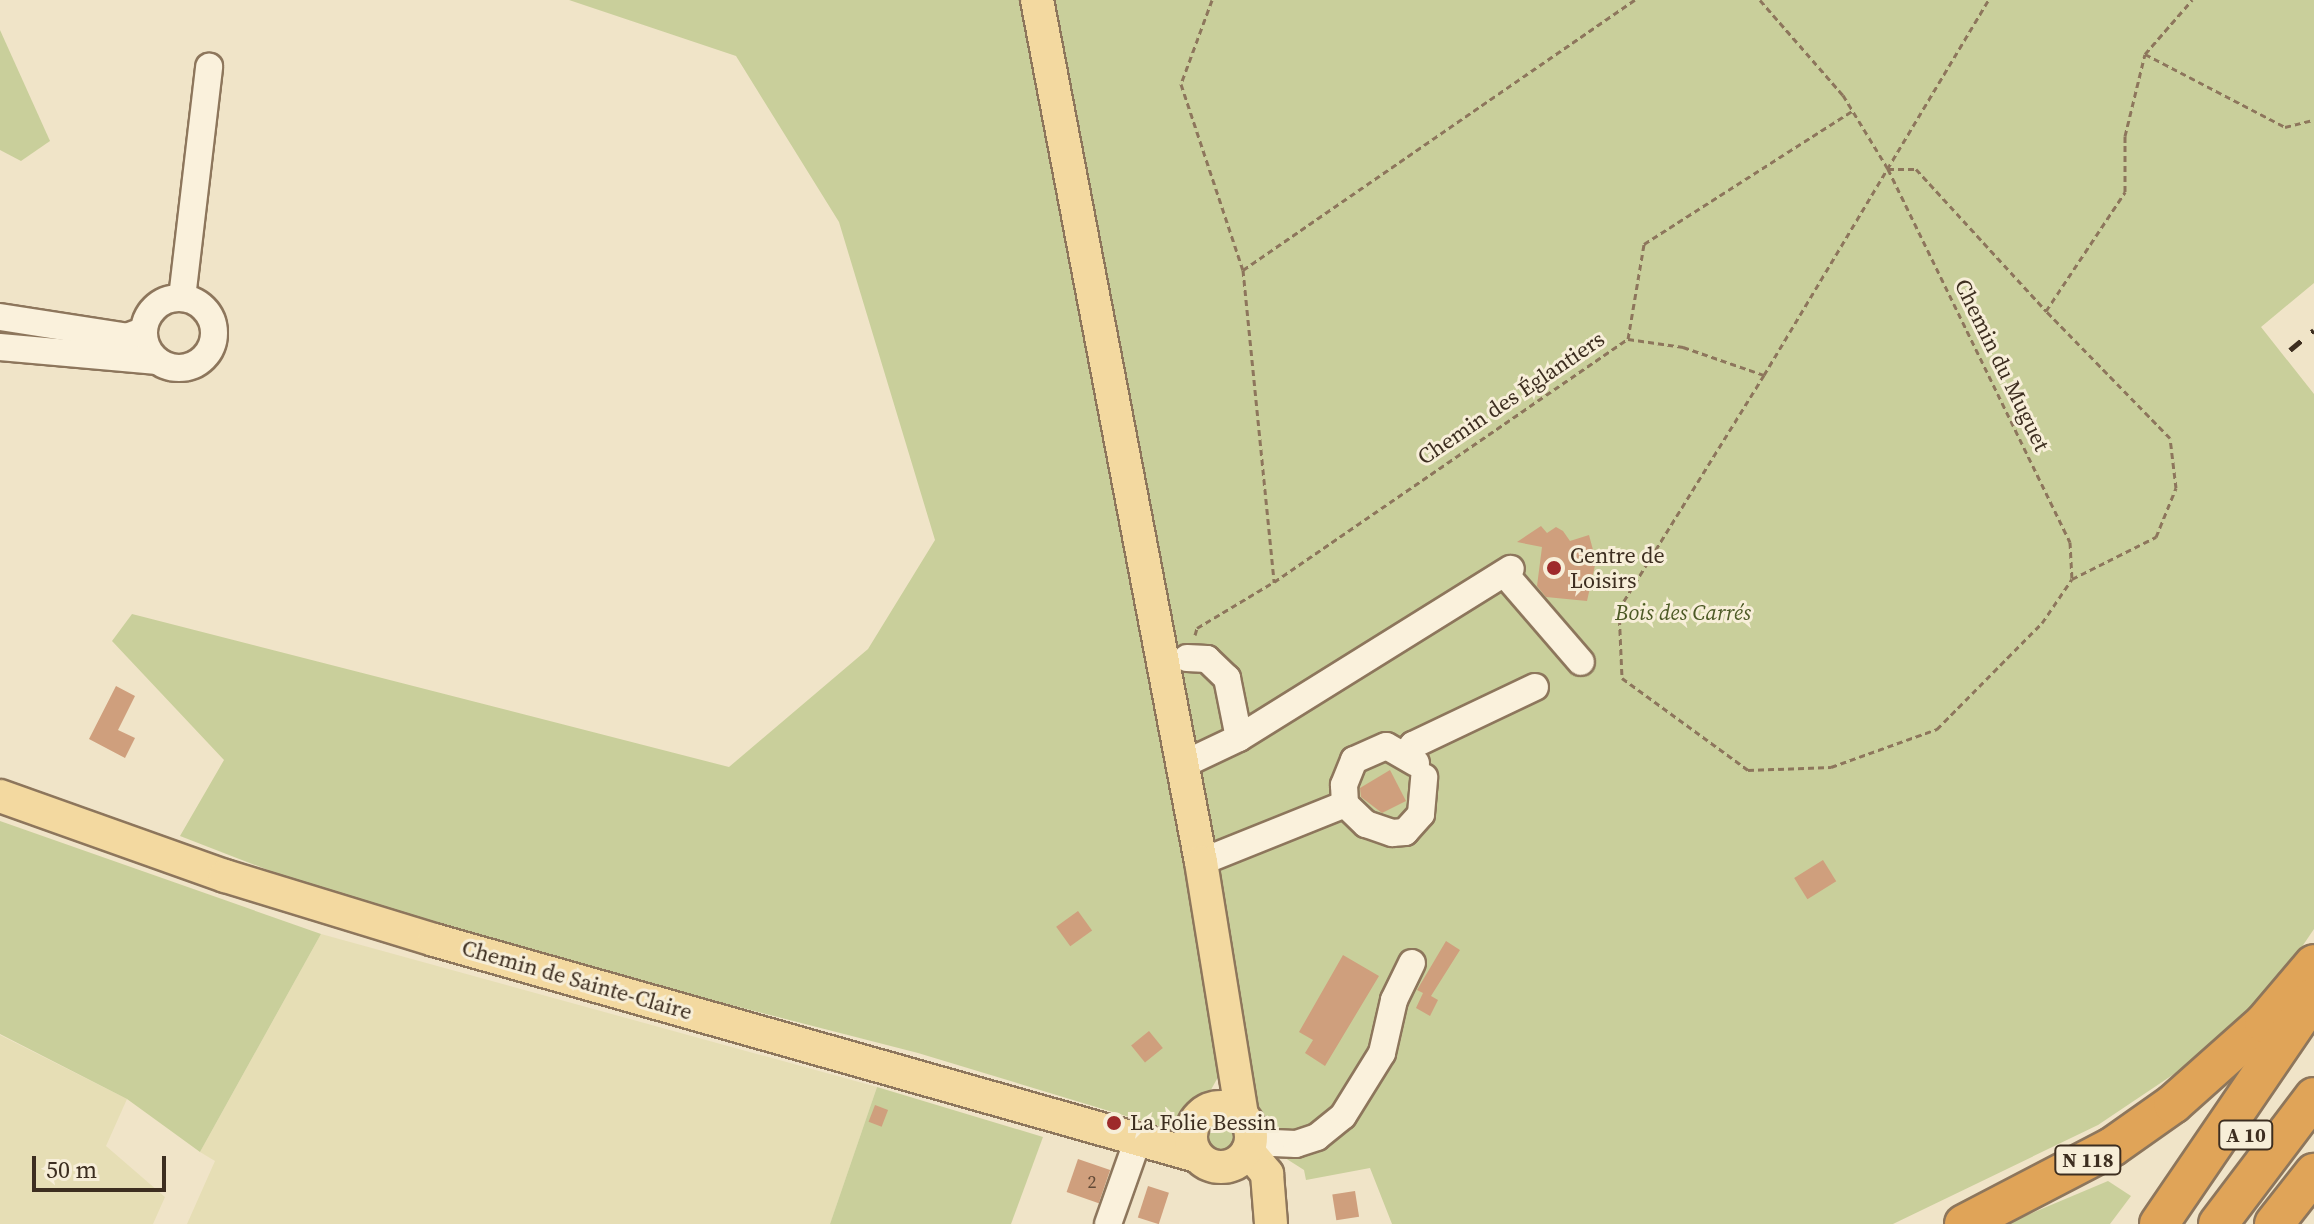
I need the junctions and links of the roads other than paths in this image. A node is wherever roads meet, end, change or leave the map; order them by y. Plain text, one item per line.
1 (1037, 0) edge
2 (209, 67) dead end
3 (182, 298) junction
4 (0, 317) edge
5 (143, 331) junction
6 (0, 347) edge
7 (157, 361) junction
8 (1187, 658) road end
9 (1581, 662) dead end
10 (1535, 687) dead end
11 (1239, 738) junction
12 (1182, 765) junction
13 (1415, 765) junction
14 (0, 796) edge
15 (1345, 804) junction
16 (1201, 862) junction
17 (1412, 963) dead end
18 (2314, 964) edge
19 (2314, 997) edge
20 (2314, 1046) edge
21 (1236, 1055) junction
22 (2314, 1097) edge
23 (1202, 1117) junction
24 (1148, 1144) junction
25 (1244, 1144) junction
26 (1197, 1156) junction
27 (2314, 1173) edge
28 (1271, 1216) edge
29 (1108, 1224) edge
30 (1964, 1224) edge
31 (2159, 1224) edge
32 (2178, 1224) edge
33 (2218, 1224) edge
34 (2274, 1224) edge

1 - 12 main road
2 - 3 street
3 - 5 street
3 - 7 street
4 - 5 street
5 - 7 street
6 - 7 street
8 - 11 street
9 - 11 street
10 - 13 street
11 - 12 street
12 - 16 main road
13 - 15 street
13 - 15 street
14 - 24 main road, Chemin de Sainte-Claire
15 - 16 street
16 - 21 main road
17 - 25 street
18 - 30 highway, N 118
19 - 31 highway
20 - 32 highway, A 10
21 - 23 main road
21 - 25 main road
22 - 33 highway, A 10
23 - 24 main road
23 - 25 main road
23 - 26 main road
24 - 26 main road, Chemin de Sainte-Claire
24 - 29 street
25 - 26 main road
25 - 28 main road
27 - 34 highway

